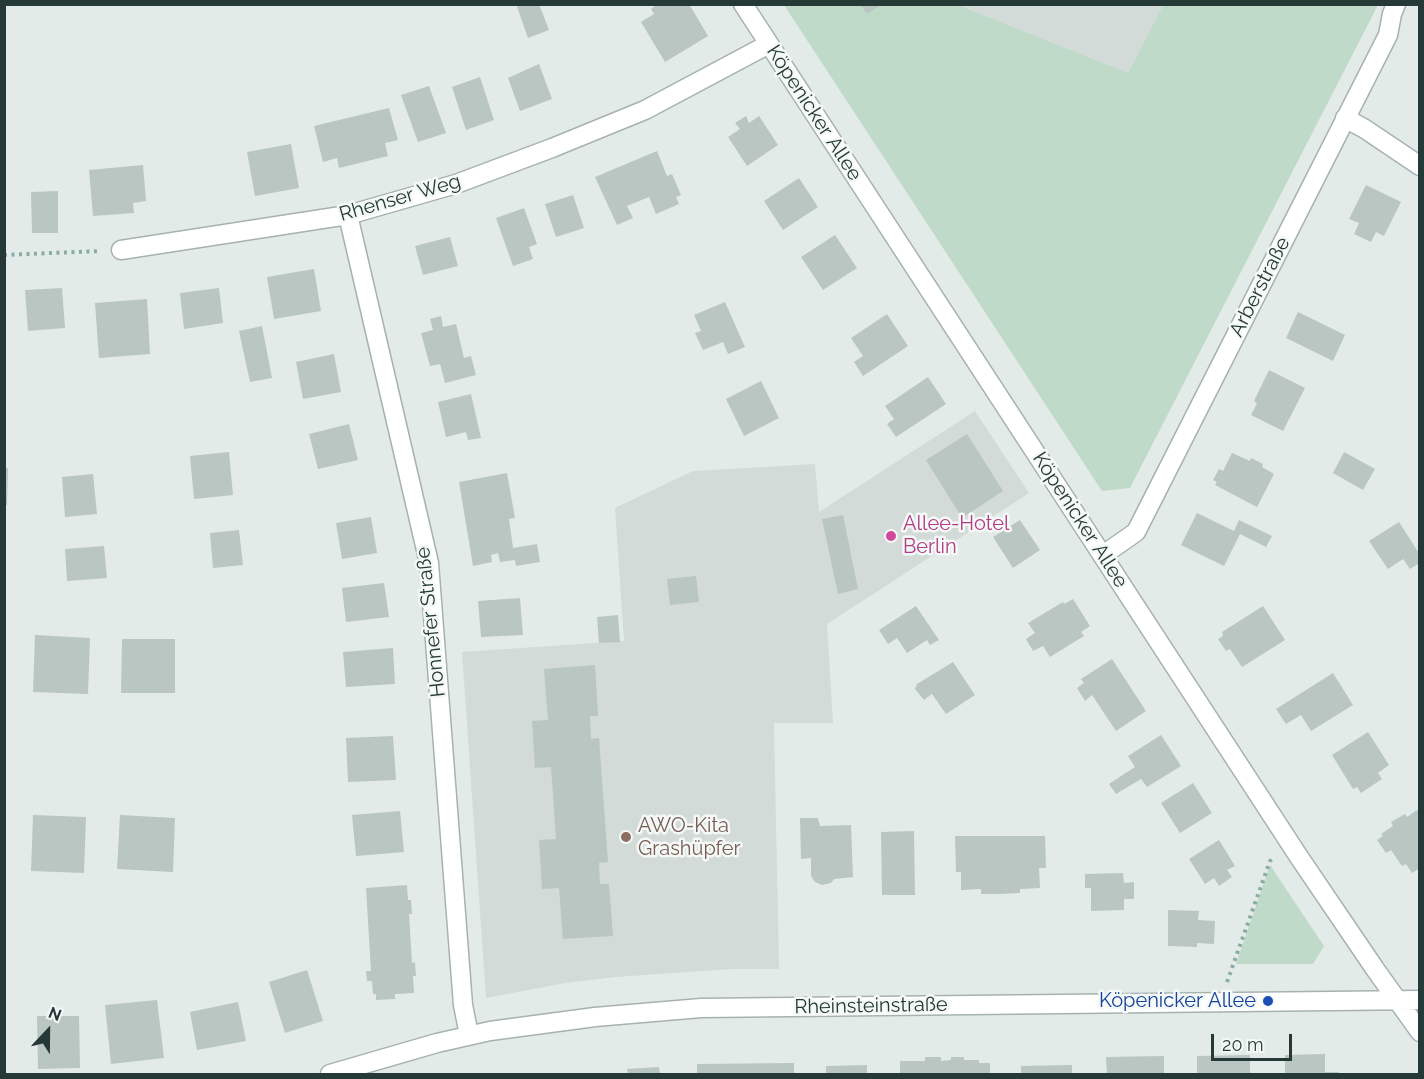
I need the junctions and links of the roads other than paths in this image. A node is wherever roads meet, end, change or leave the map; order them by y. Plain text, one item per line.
1 (743, 4) edge
2 (1396, 4) edge
3 (769, 44) junction
4 (1345, 118) junction
5 (1419, 166) edge
6 (348, 215) junction
7 (121, 250) road end
8 (1103, 555) junction
9 (1396, 1000) junction
10 (1419, 1000) edge
11 (1419, 1032) edge
12 (469, 1035) junction
13 (330, 1074) edge

1 - 3 street, Köpenicker Allee
2 - 4 street, Arberstraße
3 - 6 street, Rhenser Weg
3 - 8 street, Köpenicker Allee
4 - 5 street
4 - 8 street, Arberstraße
6 - 7 street, Rhenser Weg
6 - 12 street, Honnefer Straße
8 - 9 street, Köpenicker Allee
9 - 10 street, Rheinsteinstraße
9 - 11 street, Köpenicker Allee
9 - 12 street, Rheinsteinstraße
12 - 13 street, Rheinsteinstraße

